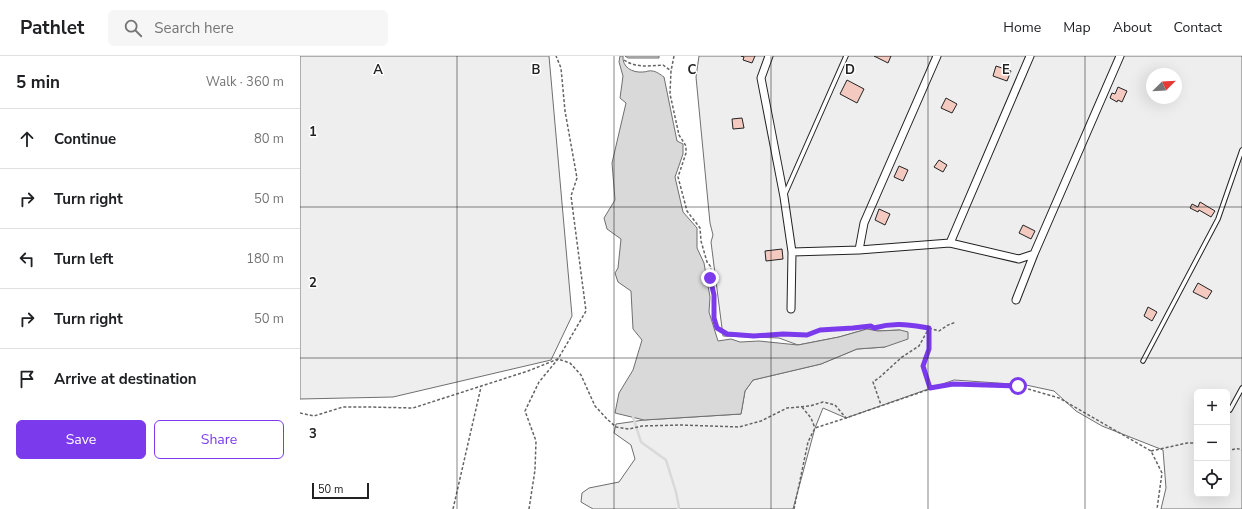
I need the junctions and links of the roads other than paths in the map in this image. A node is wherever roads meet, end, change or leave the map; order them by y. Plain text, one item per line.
1 (768, 56) edge
2 (846, 56) edge
3 (937, 56) edge
4 (1030, 56) edge
5 (1120, 56) edge
6 (1242, 150) edge
7 (784, 197) junction
8 (950, 243) junction
9 (859, 250) junction
10 (792, 252) junction
11 (1034, 254) junction
12 (1016, 300) dead end
13 (791, 309) dead end
14 (1142, 361) dead end
15 (1242, 388) edge
16 (1230, 410) dead end

1 - 7 street
2 - 7 lane
3 - 9 street
4 - 8 street
5 - 11 street
6 - 14 lane
7 - 10 street
8 - 9 street
8 - 11 street
9 - 10 street
10 - 13 street
11 - 12 street
15 - 16 lane

